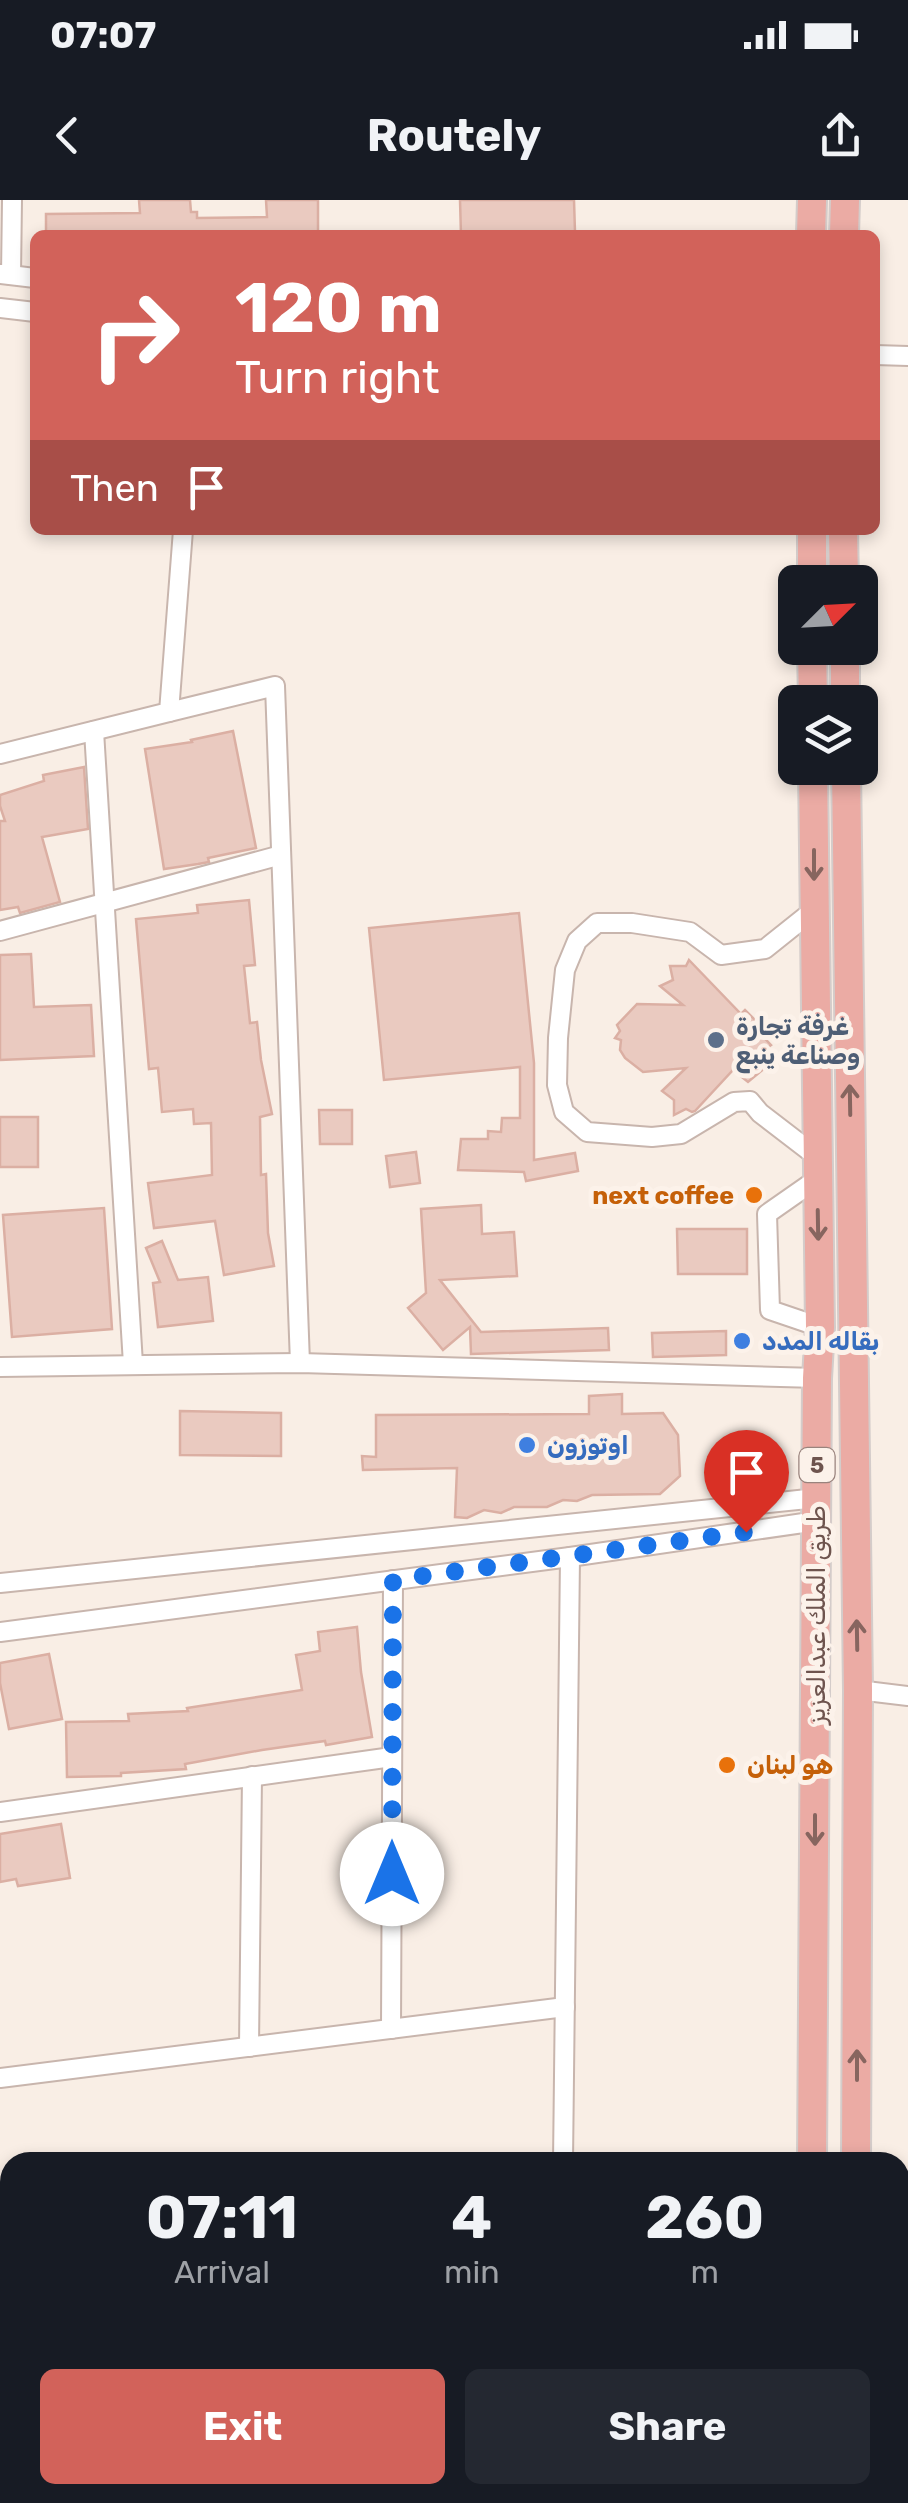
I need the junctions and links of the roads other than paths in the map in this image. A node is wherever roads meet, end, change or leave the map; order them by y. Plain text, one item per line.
1 (12, 200) edge
2 (812, 200) edge
3 (845, 200) edge
4 (812, 230) edge
5 (844, 230) edge
6 (6, 275) edge
7 (0, 308) edge
8 (30, 311) edge
9 (880, 355) edge
10 (908, 356) edge
11 (183, 535) edge
12 (812, 535) edge
13 (843, 535) edge
14 (812, 565) edge
15 (844, 565) edge
16 (169, 712) junction
17 (94, 731) junction
18 (0, 754) edge
19 (814, 785) edge
20 (846, 785) edge
21 (281, 856) junction
22 (104, 903) junction
23 (814, 909) junction
24 (0, 931) edge
25 (817, 1168) junction
26 (820, 1328) junction
27 (133, 1364) junction
28 (300, 1364) junction
29 (0, 1367) edge
30 (817, 1378) junction
31 (817, 1510) junction
32 (570, 1558) junction
33 (393, 1580) junction
34 (0, 1582) edge
35 (0, 1632) edge
36 (858, 1690) junction
37 (908, 1696) edge
38 (392, 1757) junction
39 (252, 1776) junction
40 (0, 1812) edge
41 (565, 2007) junction
42 (391, 2029) junction
43 (248, 2047) junction
44 (0, 2078) edge
45 (563, 2152) edge
46 (812, 2152) edge
47 (856, 2152) edge
48 (0, 2472) edge
49 (0, 2481) edge

1 - 6 street
2 - 4 highway
3 - 5 highway
7 - 8 street
9 - 10 street
11 - 16 street
12 - 14 highway
13 - 15 highway
16 - 17 street
16 - 21 street
17 - 18 street
17 - 22 street
19 -> 23 highway, طريق الملك عبدالعزيز / 5
36 -> 20 highway, طريق الملك عبدالعزيز / 5
21 - 22 street
21 - 28 street
22 - 24 street
22 - 27 street
23 - 25 highway, طريق الملك عبدالعزيز / 5
23 - 25 street
25 -> 26 highway, طريق الملك عبدالعزيز / 5
25 - 26 street
26 - 30 highway, طريق الملك عبدالعزيز / 5
27 - 28 street
27 - 29 street
28 - 30 street
30 - 31 highway, طريق الملك عبدالعزيز / 5
31 - 32 street
31 - 34 street
31 -> 46 highway, طريق الملك عبدالعزيز / 5
32 - 33 street
32 - 41 street
33 - 35 street
33 - 38 street
36 - 37 street
47 -> 36 highway, طريق الملك عبدالعزيز / 5
38 - 39 street
38 - 42 street
39 - 40 street
39 - 43 street
41 - 42 street
41 - 45 street
42 - 43 street
43 - 44 street
48 - 49 street

